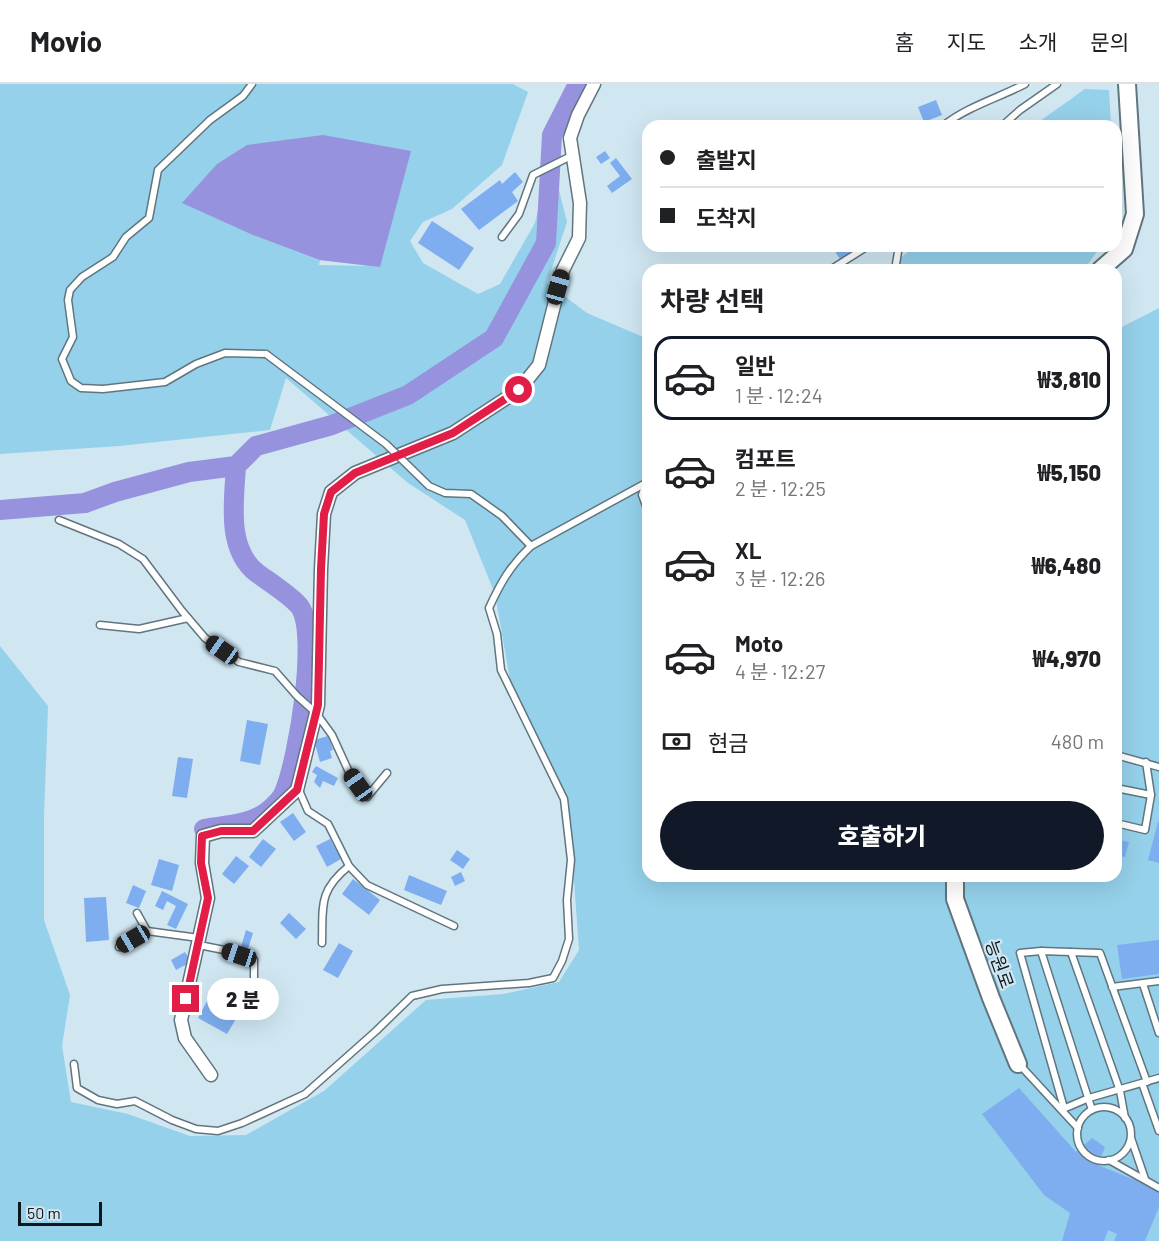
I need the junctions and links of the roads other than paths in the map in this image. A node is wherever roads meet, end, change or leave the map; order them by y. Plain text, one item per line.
1 (252, 84) edge
2 (594, 84) edge
3 (1025, 84) edge
4 (1057, 84) edge
5 (1127, 84) edge
6 (951, 120) edge
7 (1009, 120) edge
8 (571, 156) junction
9 (502, 237) dead end
10 (1122, 251) edge
11 (858, 252) edge
12 (1121, 252) edge
13 (840, 264) edge
14 (1107, 264) edge
15 (642, 485) edge
16 (59, 519) dead end
17 (531, 546) junction
18 (188, 618) junction
19 (100, 625) dead end
20 (316, 713) junction
21 (1122, 756) edge
22 (1146, 762) junction
23 (1159, 767) edge
24 (387, 773) dead end
25 (298, 787) junction
26 (1122, 789) edge
27 (1151, 795) junction
28 (1122, 825) edge
29 (349, 866) junction
30 (955, 882) edge
31 (137, 913) dead end
32 (454, 926) dead end
33 (147, 931) junction
34 (199, 942) junction
35 (322, 943) dead end
36 (119, 947) dead end
37 (1041, 951) junction
38 (1071, 952) junction
39 (1159, 981) edge
40 (1143, 984) junction
41 (1112, 987) junction
42 (246, 1008) dead end
43 (1159, 1033) edge
44 (74, 1064) dead end
45 (1018, 1064) joint
46 (211, 1075) dead end
47 (1159, 1078) edge
48 (1144, 1083) junction
49 (1120, 1090) junction
50 (1089, 1098) junction
51 (1063, 1109) junction
52 (1092, 1110) junction
53 (1125, 1118) junction
54 (1078, 1128) junction
55 (1159, 1131) edge
56 (1131, 1136) junction
57 (1109, 1160) junction
58 (1145, 1180) junction
59 (1159, 1188) edge

1 - 17 lane, bridge
2 - 8 street
3 - 6 lane
4 - 7 lane
5 - 10 street
8 - 9 lane
8 - 20 street
11 - 13 lane
12 - 14 street
15 - 17 lane
16 - 18 lane
17 - 44 lane
18 - 19 lane
18 - 20 lane
20 - 24 lane
20 - 25 street
21 - 22 lane
22 - 23 lane
22 - 27 lane
25 - 29 lane
25 - 34 street
26 - 27 lane
27 - 28 lane
29 - 32 lane
29 - 35 lane
30 - 45 street, 능원로
31 - 33 lane
33 - 34 lane
33 - 36 lane
34 - 42 lane
34 - 46 street
37 - 38 lane
37 - 50 lane
37 - 51 lane
38 - 41 lane
38 - 49 lane
39 - 40 lane
40 - 41 lane
40 - 43 lane
41 - 48 lane
45 - 51 lane
47 - 48 lane
48 - 49 lane
48 - 55 lane
49 - 50 lane
49 - 53 lane
50 - 51 lane
50 - 52 lane
51 - 54 lane
52 - 53 lane
52 - 54 lane
53 - 56 lane
54 - 57 lane
56 - 57 lane
56 - 58 lane
57 - 58 lane
58 - 59 lane

